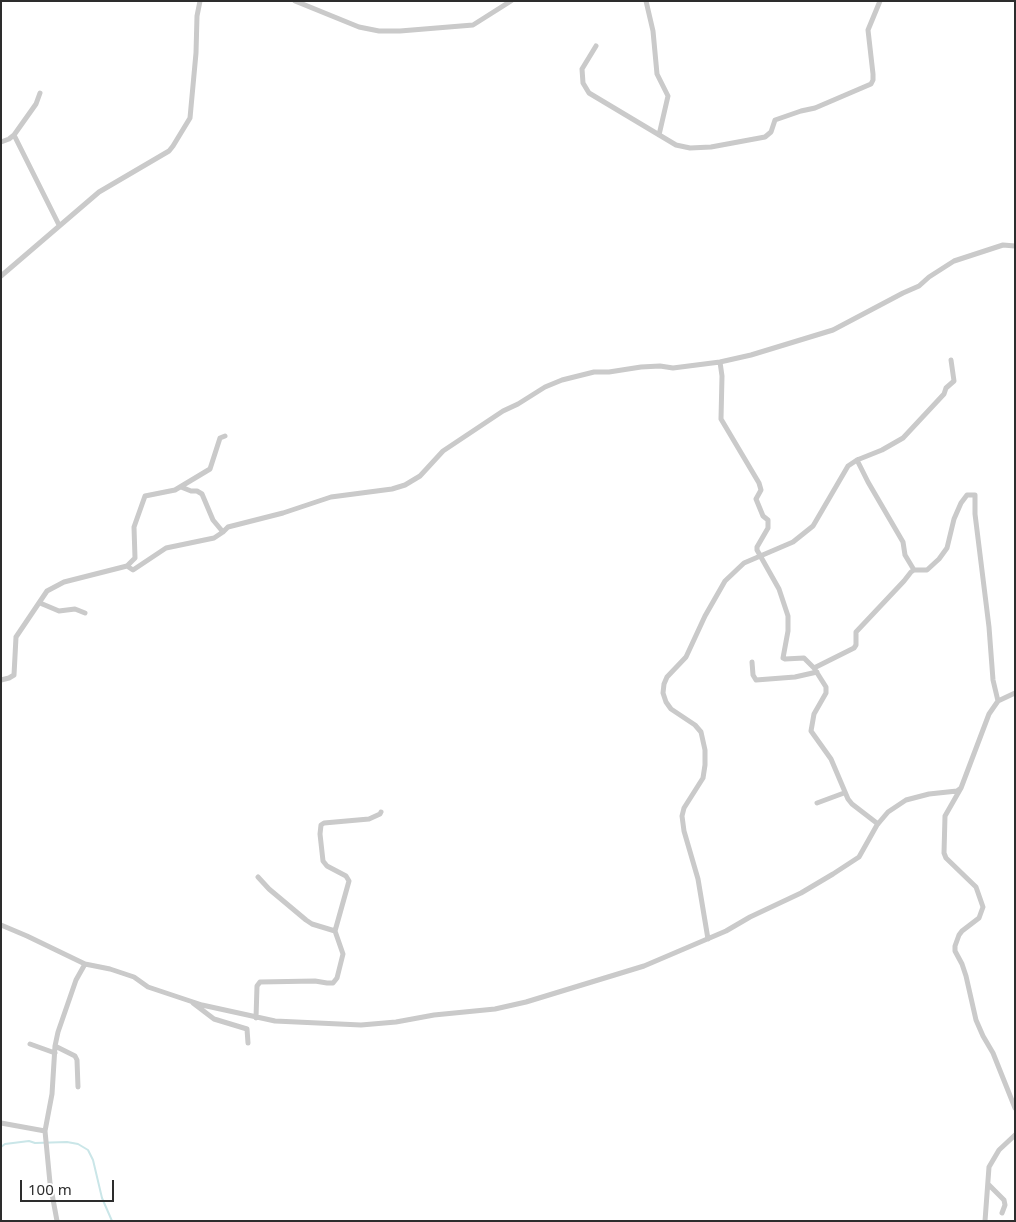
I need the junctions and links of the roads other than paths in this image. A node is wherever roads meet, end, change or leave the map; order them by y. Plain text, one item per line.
1 (200, 1) edge
2 (295, 1) edge
3 (511, 1) edge
4 (646, 1) edge
5 (880, 1) edge
6 (596, 46) dead end
7 (40, 94) dead end
8 (14, 135) junction
9 (659, 135) junction
10 (1, 142) edge
11 (59, 225) junction
12 (1015, 246) edge
13 (1, 276) edge
14 (951, 360) dead end
15 (720, 362) junction
16 (225, 436) dead end
17 (857, 460) junction
18 (181, 487) junction
19 (223, 532) junction
20 (760, 555) junction
21 (126, 566) junction
22 (914, 570) junction
23 (40, 603) junction
24 (85, 613) dead end
25 (752, 662) dead end
26 (815, 670) junction
27 (1, 680) edge
28 (1015, 693) edge
29 (998, 701) junction
30 (961, 788) junction
31 (844, 793) junction
32 (816, 803) dead end
33 (381, 812) dead end
34 (878, 824) junction
35 (258, 877) dead end
36 (1, 925) edge
37 (334, 931) junction
38 (708, 939) junction
39 (85, 964) junction
40 (191, 1001) junction
41 (256, 1018) junction
42 (248, 1043) dead end
43 (30, 1044) dead end
44 (55, 1046) junction
45 (55, 1053) junction
46 (78, 1087) dead end
47 (1015, 1108) edge
48 (1, 1122) edge
49 (45, 1131) junction
50 (1015, 1136) edge
51 (988, 1184) junction
52 (1002, 1213) dead end
53 (57, 1221) edge
54 (985, 1221) edge

1 - 11 street
2 - 3 street
4 - 9 street
5 - 9 street
6 - 9 street
7 - 8 street
8 - 10 street
8 - 11 street
11 - 13 street
12 - 15 street
14 - 17 street
15 - 19 street
15 - 20 street
16 - 18 street
17 - 20 street
17 - 22 street
18 - 19 street
18 - 21 street
19 - 21 street
20 - 26 street
20 - 38 street
21 - 23 street
22 - 26 street
22 - 29 street
23 - 24 street
23 - 27 street
25 - 26 street
26 - 31 street
28 - 29 street
29 - 30 street
30 - 34 street
30 - 47 street
31 - 32 street
31 - 34 street
33 - 37 street
34 - 38 street
35 - 37 street
36 - 39 street
37 - 41 street
38 - 41 street
39 - 40 street
39 - 44 street
40 - 41 street
40 - 42 street
43 - 45 street
44 - 45 street
44 - 46 street
45 - 49 street
48 - 49 street
49 - 53 street
50 - 51 street
51 - 52 street
51 - 54 street

